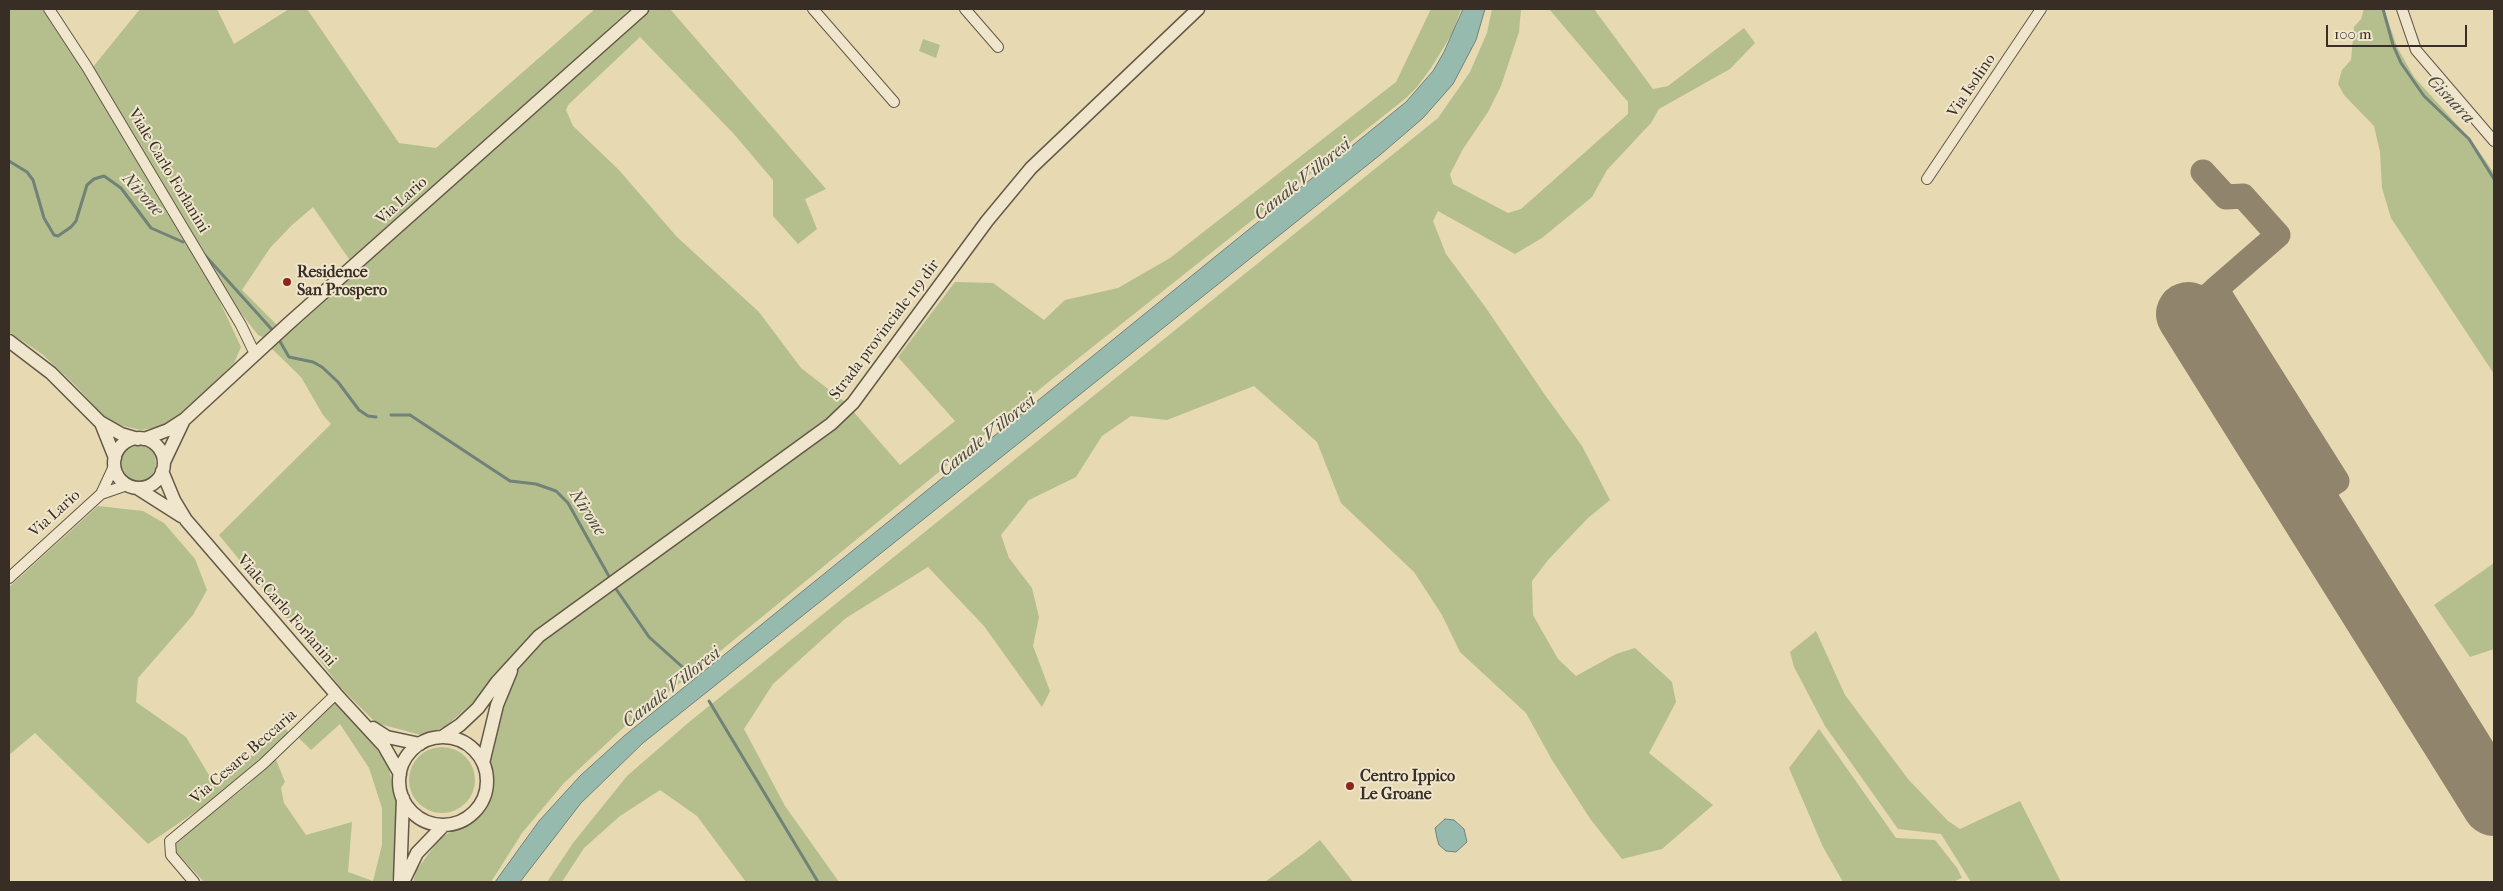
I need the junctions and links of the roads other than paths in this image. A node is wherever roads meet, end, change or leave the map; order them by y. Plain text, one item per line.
1 (49, 9) edge
2 (642, 9) edge
3 (812, 9) edge
4 (965, 9) edge
5 (1198, 9) edge
6 (2041, 9) edge
7 (2402, 9) edge
8 (998, 48) dead end
9 (894, 102) dead end
10 (2494, 141) edge
11 (1927, 179) dead end
12 (9, 341) edge
13 (255, 354) junction
14 (184, 419) junction
15 (100, 422) junction
16 (141, 439) junction
17 (115, 462) junction
18 (163, 466) junction
19 (132, 487) junction
20 (101, 494) junction
21 (186, 520) junction
22 (9, 578) edge
23 (513, 666) junction
24 (336, 694) junction
25 (363, 722) junction
26 (442, 737) junction
27 (420, 744) junction
28 (483, 763) junction
29 (400, 774) junction
30 (403, 798) junction
31 (444, 824) junction
32 (194, 882) edge
33 (402, 882) edge

1 - 13 street, Viale Carlo Forlanini
2 - 13 street, Via Lario
3 - 9 street
4 - 8 street
5 - 23 street, Strada provinciale 119 dir
6 - 11 street, Via Isolino
7 - 10 street
12 - 15 street
13 - 14 street, Via Lario
14 - 16 street, Via Lario
14 - 18 street, Via Lario
15 - 16 street
15 - 17 street
16 - 17 street
16 - 18 street
17 - 19 street
17 - 20 street, Via Lario
18 - 19 street
18 - 21 street, Viale Carlo Forlanini
19 - 20 street, Via Lario
19 - 21 street, Viale Carlo Forlanini
20 - 22 street, Via Lario
21 - 24 street, Viale Carlo Forlanini
23 - 26 street, Strada provinciale 119 dir
23 - 28 street, Strada provinciale 119 dir
24 - 25 street, Viale Carlo Forlanini
24 - 32 street, Via Cesare Beccaria
25 - 27 street, Viale Carlo Forlanini
25 - 29 street, Viale Carlo Forlanini
26 - 27 street
26 - 28 street
27 - 29 street
28 - 31 street
29 - 30 street
30 - 31 street
30 - 33 street
31 - 33 street

